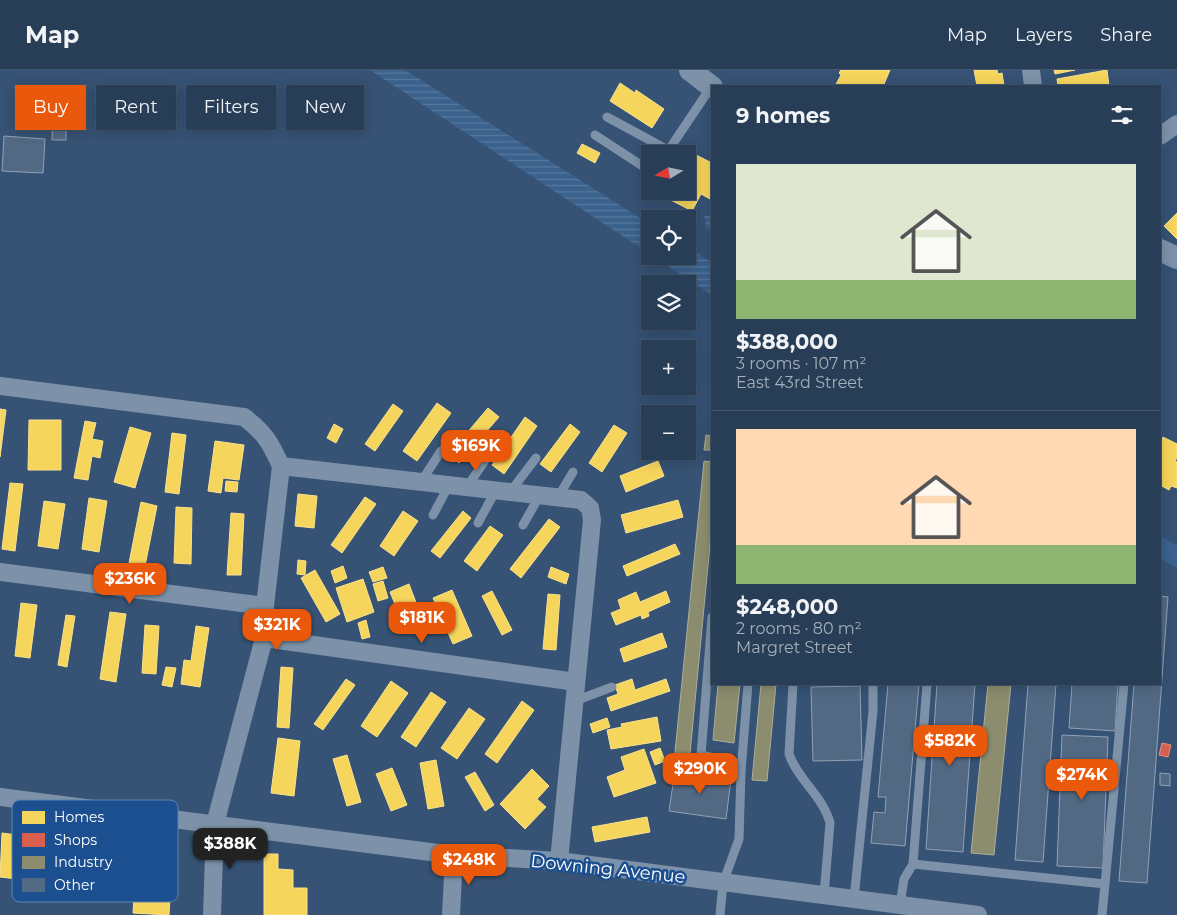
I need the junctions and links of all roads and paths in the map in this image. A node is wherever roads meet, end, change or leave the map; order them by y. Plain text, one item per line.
1 (690, 70) edge
2 (1031, 70) edge
3 (1033, 85) edge
4 (711, 86) edge
5 (711, 88) edge
6 (608, 117) dead end
7 (1177, 124) edge
8 (595, 135) dead end
9 (1161, 135) edge
10 (655, 145) edge
11 (672, 145) edge
12 (641, 165) edge
13 (1161, 250) edge
14 (1177, 258) edge
15 (0, 386) edge
16 (441, 451) dead end
17 (490, 453) dead end
18 (536, 458) dead end
19 (281, 466) junction
20 (573, 472) dead end
21 (421, 482) junction
22 (449, 485) junction
23 (467, 487) junction
24 (503, 491) junction
25 (540, 495) junction
26 (558, 497) junction
27 (433, 515) dead end
28 (478, 523) dead end
29 (523, 525) dead end
30 (0, 572) edge
31 (265, 606) junction
32 (711, 630) edge
33 (264, 638) junction
34 (576, 682) junction
35 (748, 685) edge
36 (793, 685) edge
37 (873, 685) edge
38 (927, 685) edge
39 (1124, 685) edge
40 (612, 687) dead end
41 (574, 701) junction
42 (741, 764) junction
43 (0, 798) edge
44 (17, 800) edge
45 (178, 820) edge
46 (215, 824) junction
47 (454, 856) junction
48 (559, 862) junction
49 (913, 864) junction
50 (723, 882) junction
51 (1105, 884) junction
52 (824, 896) junction
53 (854, 899) junction
54 (900, 905) junction
55 (212, 915) edge
56 (451, 915) edge
57 (720, 915) edge
58 (978, 915) edge
59 (1102, 915) edge

1 - 4 street
2 - 3 street
5 - 11 lane
6 - 10 lane
7 - 9 street
8 - 12 lane
13 - 14 street
15 - 19 street
16 - 21 lane
17 - 23 lane
18 - 24 lane
19 - 21 street
19 - 31 street
20 - 26 lane
21 - 22 street
22 - 23 street
22 - 27 lane
23 - 24 street
24 - 25 street
24 - 28 lane
25 - 26 street
25 - 29 lane
26 - 34 street
30 - 31 street
31 - 33 street
32 - 42 lane
33 - 34 street
33 - 46 street
34 - 41 street
35 - 42 lane
36 - 52 lane
37 - 53 lane
38 - 49 lane
39 - 51 lane
40 - 41 lane
41 - 48 street
42 - 50 lane
43 - 44 street, Downing Avenue
45 - 46 street, Downing Avenue
46 - 47 street, Downing Avenue
46 - 55 street
47 - 48 street, Downing Avenue
47 - 56 street
48 - 50 street, Downing Avenue
49 - 51 lane
49 - 54 lane
50 - 52 street, Downing Avenue
50 - 57 lane
51 - 59 lane
52 - 53 street, Downing Avenue
53 - 54 street, Downing Avenue
54 - 58 street, Downing Avenue

